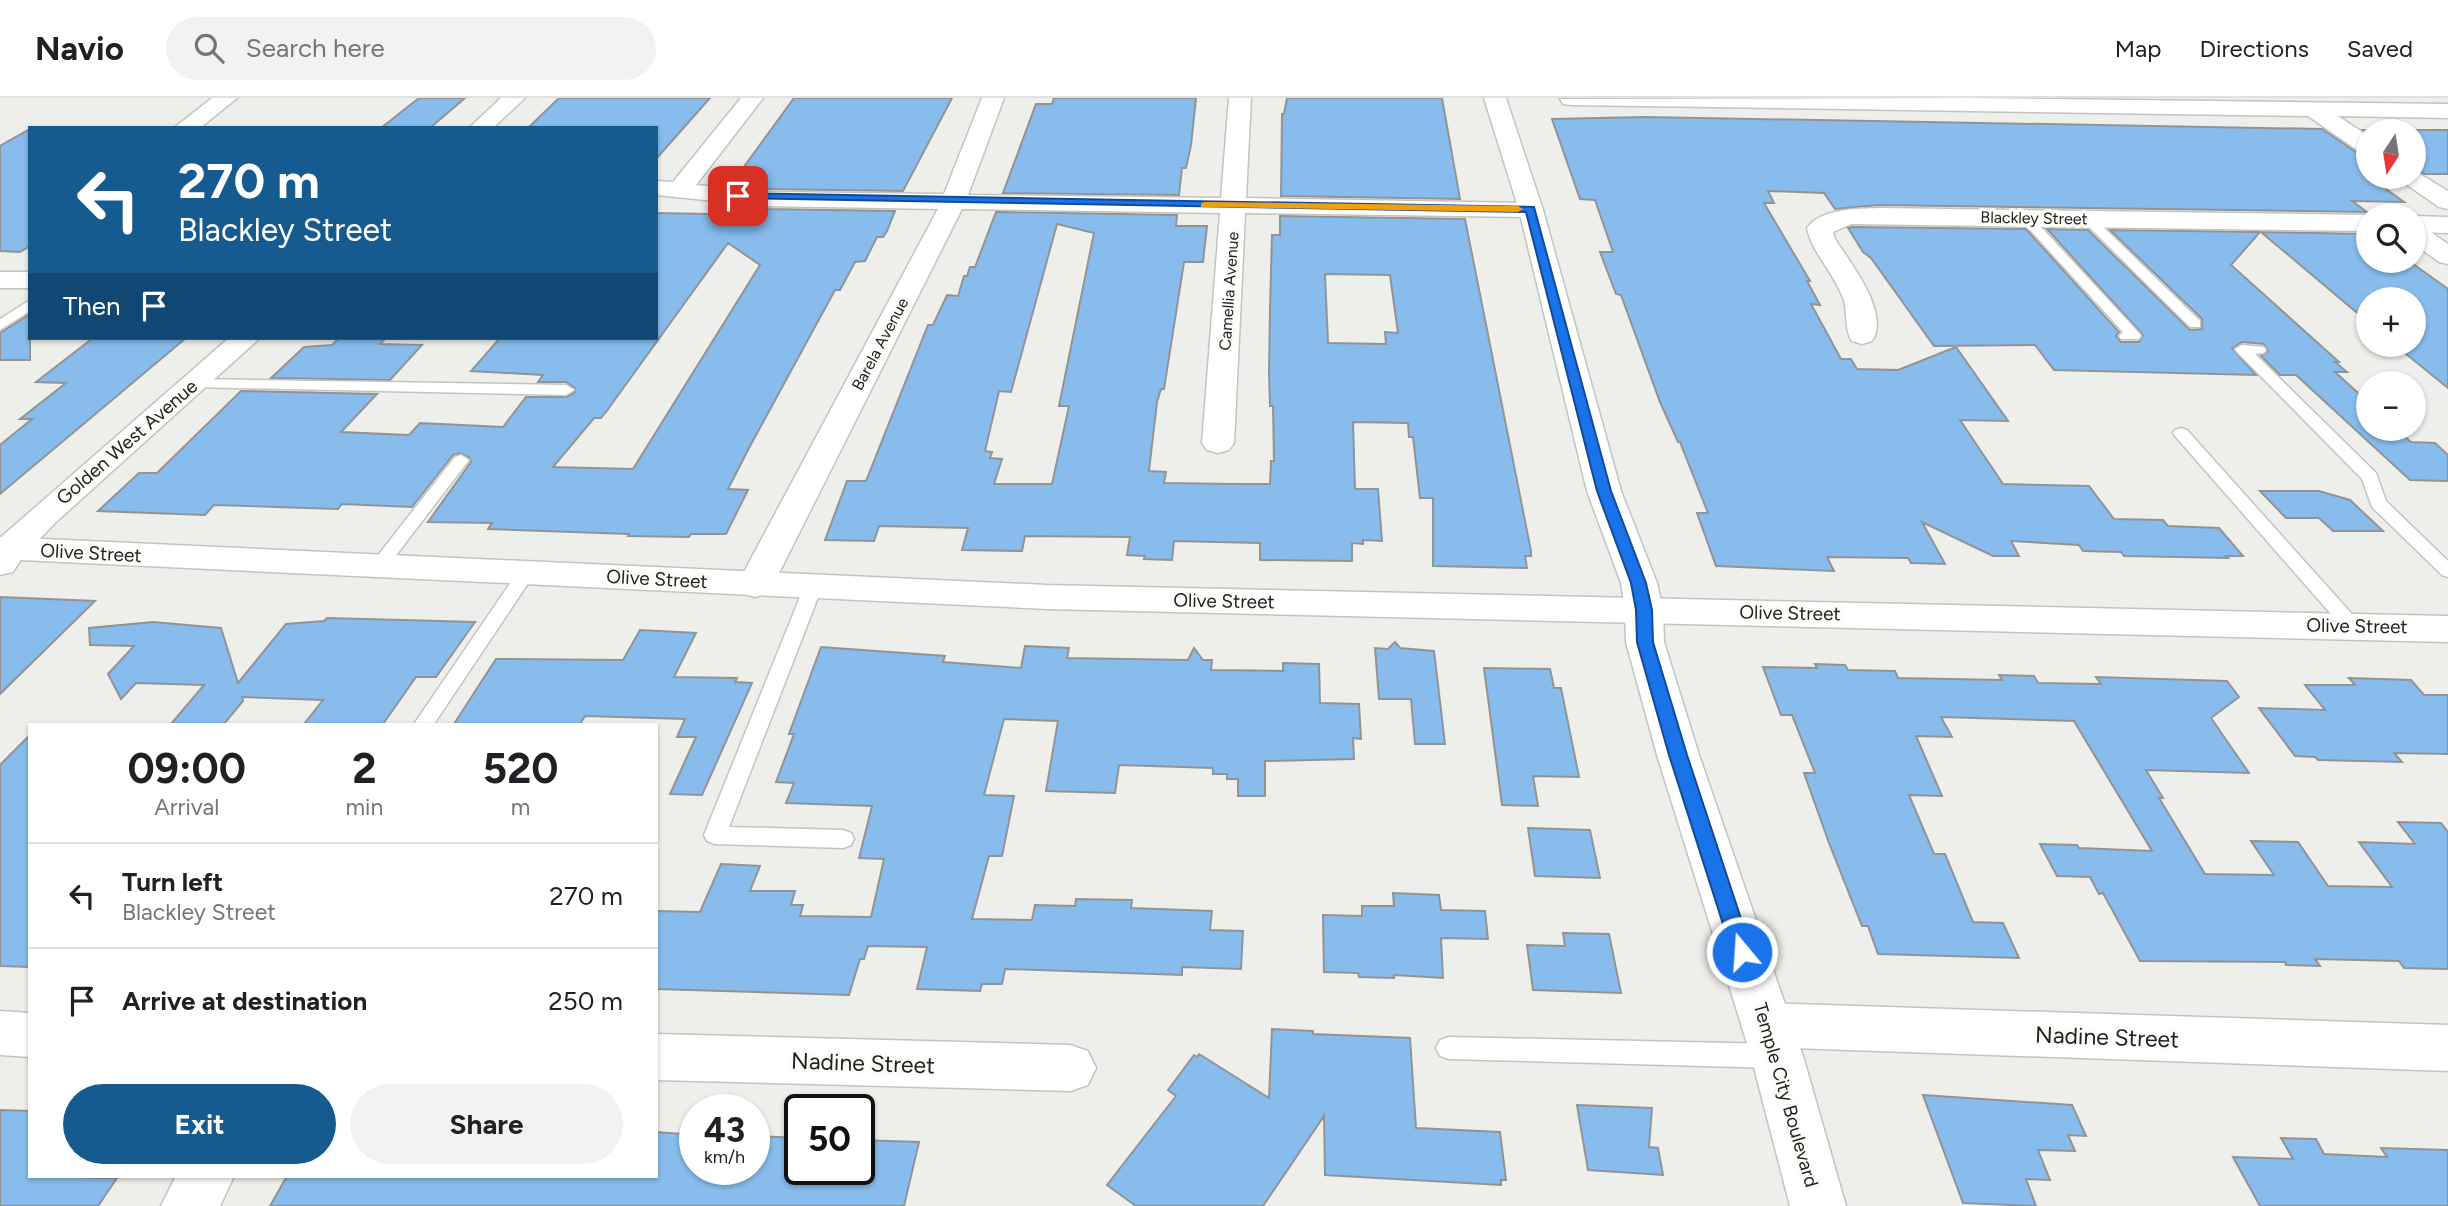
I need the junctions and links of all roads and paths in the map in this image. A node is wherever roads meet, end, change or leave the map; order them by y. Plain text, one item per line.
1 (226, 98) edge
2 (514, 98) edge
3 (752, 98) edge
4 (993, 98) edge
5 (1240, 98) edge
6 (1495, 98) edge
7 (1571, 99) edge
8 (2305, 104) edge
9 (2448, 111) edge
10 (188, 126) edge
11 (482, 126) edge
12 (2356, 139) edge
13 (2426, 187) edge
14 (668, 189) edge
15 (953, 201) junction
16 (2448, 202) edge
17 (1234, 205) junction
18 (1531, 209) junction
19 (2025, 217) junction
20 (2088, 219) junction
21 (2356, 223) edge
22 (2426, 224) edge
23 (2448, 225) edge
24 (2426, 240) edge
25 (2448, 256) edge
26 (0, 280) edge
27 (28, 280) edge
28 (28, 305) edge
29 (2195, 324) dead end
30 (0, 326) edge
31 (1862, 335) dead end
32 (2126, 336) dead end
33 (244, 340) edge
34 (2259, 350) dead end
35 (195, 384) junction
36 (566, 390) dead end
37 (2181, 433) dead end
38 (1218, 443) dead end
39 (461, 460) dead end
40 (3, 554) edge
41 (378, 567) junction
42 (2448, 571) edge
43 (526, 573) junction
44 (754, 584) junction
45 (813, 587) junction
46 (1644, 610) junction
47 (2352, 626) junction
48 (2448, 629) edge
49 (425, 723) edge
50 (843, 839) dead end
51 (0, 1033) edge
52 (28, 1035) edge
53 (1772, 1041) junction
54 (1449, 1048) dead end
55 (2448, 1048) edge
56 (658, 1057) edge
57 (1070, 1068) dead end
58 (206, 1178) edge
59 (189, 1206) edge
60 (1818, 1206) edge

1 - 10 street
2 - 11 street
3 - 14 street
4 - 15 street, Barela Avenue
5 - 17 street, Camellia Avenue
6 - 18 street, Temple City Boulevard
7 - 8 street
8 - 9 street
8 - 12 street
13 - 16 street
14 - 15 street
15 - 17 street
15 - 44 street, Barela Avenue
17 - 18 street
17 - 38 street, Camellia Avenue
18 - 46 street, Temple City Boulevard
19 - 20 street, Blackley Street
19 - 31 street, Blackley Street
19 - 32 lane
20 - 21 street, Blackley Street
20 - 29 lane
22 - 23 street
24 - 25 street
26 - 27 street
28 - 30 lane
33 - 35 street, Golden West Avenue
34 - 42 lane
35 - 36 lane
35 - 40 street, Golden West Avenue
37 - 47 lane
39 - 41 lane
40 - 41 street, Olive Street
41 - 43 street, Olive Street
43 - 44 street, Olive Street
43 - 49 lane
44 - 45 street, Olive Street
45 - 46 street, Olive Street
45 - 50 lane
46 - 47 street, Olive Street
46 - 53 street, Temple City Boulevard
47 - 48 street, Olive Street
51 - 52 street
53 - 54 lane
53 - 55 street, Nadine Street
53 - 60 street, Temple City Boulevard
56 - 57 street, Nadine Street
58 - 59 street

